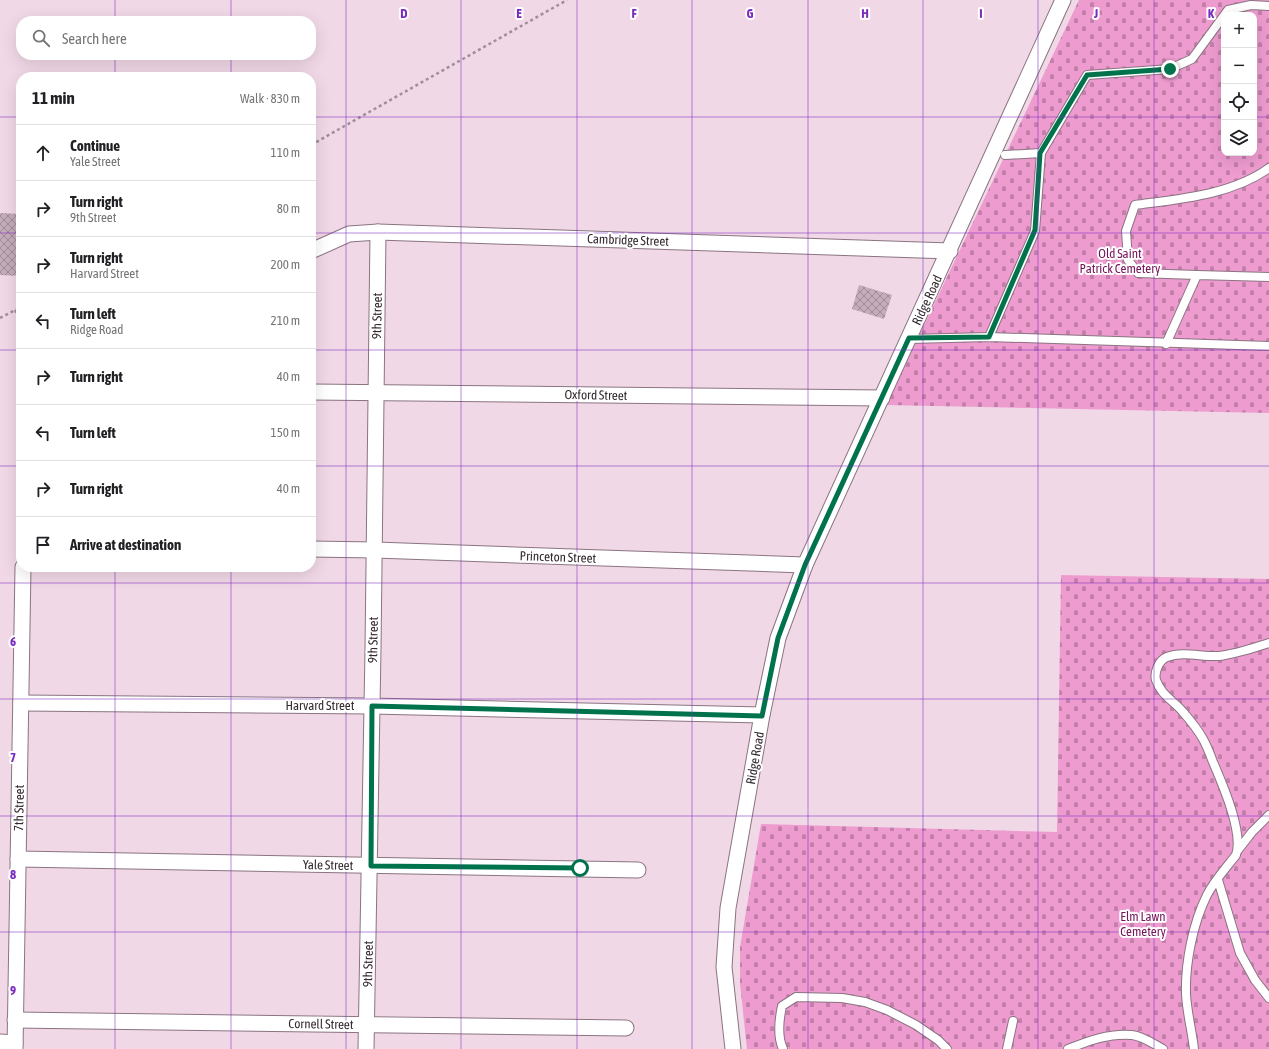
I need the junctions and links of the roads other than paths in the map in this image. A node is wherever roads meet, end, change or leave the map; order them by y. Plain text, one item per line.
1 (1063, 0) edge
2 (1269, 6) edge
3 (1040, 153) junction
4 (1005, 155) dead end
5 (1269, 168) edge
6 (378, 232) junction
7 (316, 249) edge
8 (950, 251) junction
9 (1197, 275) junction
10 (1269, 277) edge
11 (989, 337) junction
12 (909, 338) junction
13 (1166, 344) junction
14 (1269, 346) edge
15 (316, 392) edge
16 (377, 393) junction
17 (882, 398) junction
18 (316, 549) edge
19 (375, 550) junction
20 (805, 565) junction
21 (23, 572) edge
22 (1269, 644) edge
23 (21, 703) junction
24 (372, 706) junction
25 (762, 716) junction
26 (1269, 815) edge
27 (1238, 850) junction
28 (18, 860) junction
29 (371, 866) junction
30 (638, 870) dead end
31 (1218, 880) junction
32 (1269, 998) edge
33 (15, 1020) junction
34 (1012, 1021) dead end
35 (367, 1024) junction
36 (626, 1028) dead end
37 (0, 1042) edge
38 (15, 1046) edge
39 (366, 1049) edge
40 (733, 1049) edge
41 (783, 1049) edge
42 (947, 1049) edge
43 (1007, 1049) edge
44 (1068, 1049) edge
45 (1163, 1049) edge
46 (1194, 1049) edge

1 - 8 street, Ridge Road
2 - 3 lane
3 - 4 lane
3 - 11 lane
5 - 9 lane
6 - 7 street, Cambridge Street
6 - 8 street, Cambridge Street
6 - 16 street, 9th Street
8 - 12 street, Ridge Road
9 - 10 lane
9 - 13 lane
11 - 12 lane
11 - 13 lane
12 - 17 street, Ridge Road
13 - 14 lane
15 - 16 street, Oxford Street
16 - 17 street, Oxford Street
16 - 19 street, 9th Street
17 - 20 street, Ridge Road
18 - 19 street, Princeton Street
19 - 20 street, Princeton Street
19 - 24 street, 9th Street
20 - 25 street, Ridge Road
21 - 23 street, 7th Street
22 - 27 lane
23 - 24 street, Harvard Street
23 - 28 street, 7th Street
24 - 25 street, Harvard Street
24 - 29 street, 9th Street
25 - 40 street, Ridge Road
26 - 27 lane
27 - 31 lane
28 - 29 street, Yale Street
28 - 33 street, 7th Street
29 - 30 street, Yale Street
29 - 35 street, 9th Street
31 - 32 lane
31 - 46 lane
33 - 35 street, Cornell Street
33 - 38 street, 7th Street
34 - 43 lane
35 - 36 street, Cornell Street
35 - 39 street, 9th Street
37 - 38 street
41 - 42 lane
44 - 45 lane

